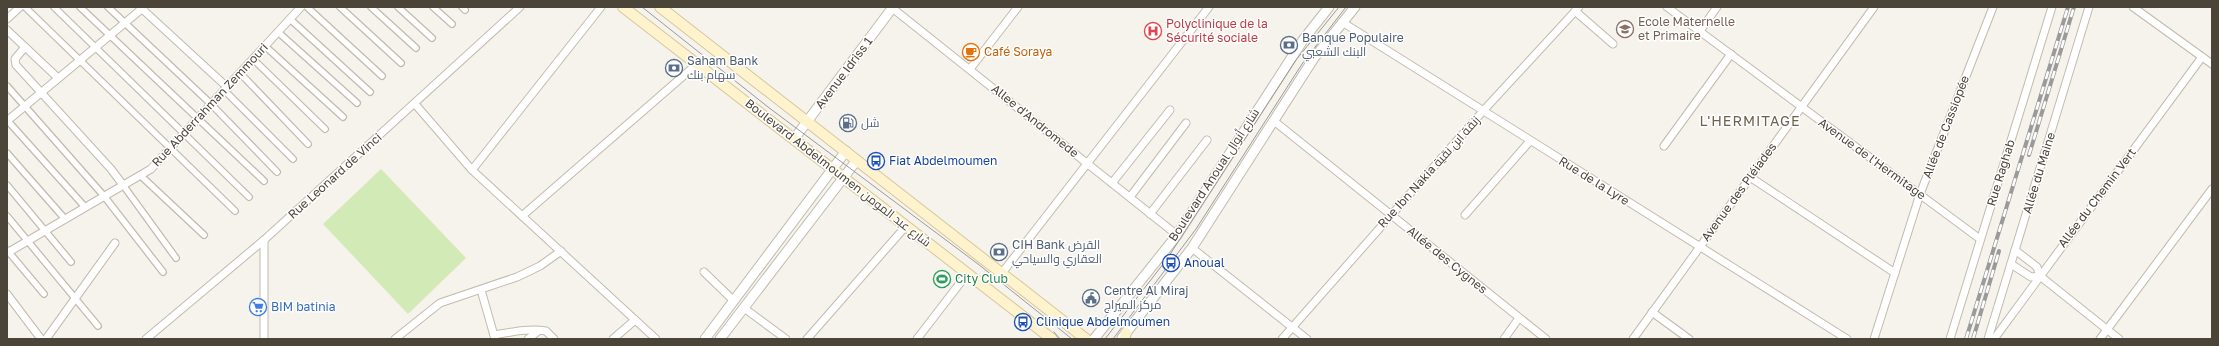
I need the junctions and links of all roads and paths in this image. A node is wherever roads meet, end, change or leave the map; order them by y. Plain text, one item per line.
1 (20, 7) edge
2 (25, 7) edge
3 (54, 7) edge
4 (80, 7) edge
5 (108, 7) edge
6 (301, 7) edge
7 (307, 7) edge
8 (340, 7) edge
9 (371, 7) edge
10 (398, 7) edge
11 (433, 7) edge
12 (520, 7) edge
13 (601, 7) edge
14 (623, 7) edge
15 (660, 7) edge
16 (892, 7) edge
17 (1018, 7) edge
18 (1209, 7) edge
19 (1355, 7) edge
20 (1667, 7) edge
21 (1717, 7) edge
22 (1993, 7) edge
23 (2052, 7) edge
24 (2089, 7) edge
25 (2133, 7) edge
26 (142, 8) edge
27 (1325, 8) edge
28 (1871, 8) edge
29 (1577, 9) edge
30 (7, 19) edge
31 (290, 19) junction
32 (1342, 22) junction
33 (125, 23) junction
34 (452, 24) dead end
35 (7, 30) edge
36 (1700, 31) junction
37 (278, 32) junction
38 (110, 35) junction
39 (432, 38) dead end
40 (1613, 44) dead end
41 (265, 46) junction
42 (25, 47) junction
43 (95, 47) junction
44 (416, 48) dead end
45 (1731, 54) junction
46 (2202, 57) junction
47 (253, 59) junction
48 (80, 60) junction
49 (401, 63) dead end
50 (697, 64) junction
51 (2212, 64) edge
52 (970, 70) junction
53 (240, 73) junction
54 (382, 76) dead end
55 (58, 78) junction
56 (7, 86) edge
57 (225, 88) junction
58 (41, 92) junction
59 (370, 92) dead end
60 (357, 103) dead end
61 (211, 104) junction
62 (414, 104) junction
63 (25, 106) junction
64 (1801, 107) junction
65 (1170, 110) dead end
66 (1483, 111) junction
67 (342, 117) dead end
68 (198, 118) junction
69 (7, 120) edge
70 (808, 121) junction
71 (1274, 121) junction
72 (1186, 123) dead end
73 (325, 128) dead end
74 (184, 134) junction
75 (794, 139) junction
76 (1207, 140) dead end
77 (1530, 141) junction
78 (308, 144) dead end
79 (1664, 146) dead end
80 (170, 148) junction
81 (846, 151) junction
82 (7, 152) edge
83 (293, 159) dead end
84 (858, 160) junction
85 (1088, 164) junction
86 (833, 169) junction
87 (472, 170) junction
88 (278, 172) dead end
89 (140, 175) junction
90 (1750, 177) junction
91 (844, 178) junction
92 (264, 181) dead end
93 (1112, 183) junction
94 (7, 184) edge
95 (123, 185) junction
96 (2212, 189) edge
97 (1920, 194) junction
98 (104, 196) junction
99 (249, 197) dead end
100 (1130, 197) junction
101 (84, 208) junction
102 (235, 211) dead end
103 (1150, 214) junction
104 (1390, 215) junction
105 (1465, 215) dead end
106 (7, 216) edge
107 (522, 216) junction
108 (65, 219) junction
109 (906, 226) junction
110 (45, 231) junction
111 (1177, 234) junction
112 (204, 235) dead end
113 (1980, 239) junction
114 (264, 240) junction
115 (28, 241) junction
116 (116, 243) dead end
117 (1699, 247) junction
118 (1192, 248) junction
119 (2015, 250) junction
120 (8, 251) edge
121 (561, 251) junction
122 (176, 258) dead end
123 (71, 262) dead end
124 (2011, 264) junction
125 (163, 272) dead end
126 (704, 272) dead end
127 (1002, 273) junction
128 (1895, 273) junction
129 (967, 274) junction
130 (2040, 276) junction
131 (481, 290) junction
132 (7, 294) edge
133 (44, 294) dead end
134 (74, 298) junction
135 (734, 301) junction
136 (744, 308) junction
137 (1652, 312) junction
138 (1519, 318) junction
139 (635, 320) junction
140 (98, 326) dead end
141 (1292, 327) junction
142 (2107, 330) junction
143 (537, 332) junction
144 (494, 337) edge
145 (1124, 337) edge
146 (41, 339) edge
147 (46, 339) edge
148 (146, 339) edge
149 (264, 339) edge
150 (395, 339) edge
151 (528, 339) edge
152 (554, 339) edge
153 (613, 339) edge
154 (656, 339) edge
155 (705, 339) edge
156 (720, 339) edge
157 (786, 339) edge
158 (807, 339) edge
159 (917, 339) edge
160 (1052, 339) edge
161 (1086, 339) edge
162 (1094, 339) edge
163 (1282, 339) edge
164 (1308, 339) edge
165 (1504, 339) edge
166 (1546, 339) edge
167 (1632, 339) edge
168 (1689, 339) edge
169 (1847, 339) edge
170 (1874, 339) edge
171 (1950, 339) edge
172 (1988, 339) edge
173 (1994, 339) edge
174 (2100, 339) edge
175 (2118, 339) edge

1 - 30 street
2 - 48 street
3 - 43 street
4 - 38 street
5 - 33 street
6 - 31 street, Rue Abderrahman Zemmouri
7 - 54 street
8 - 49 street
9 - 44 street
10 - 39 street
11 - 34 street
12 - 62 street, Rue Leonard de Vinci
13 - 87 street
14 - 50 main road, Boulevard Abdelmoumen شارع عبد المومن
15 - 70 main road, Boulevard Abdelmoumen شارع عبد المومن
16 - 52 street, Allee d'Andromede
16 - 70 street, Avenue Idriss 1
17 - 52 street
18 - 85 street
19 - 32 street, Boulevard Anoual شارع أنوال
20 - 36 street, Avenue de l'Hermitage
21 - 36 street
22 - 97 street, Allée de Cassiopée
23 - 113 street, Rue Raghab
24 - 119 street, Allée du Maine
25 - 46 street
26 - 33 street
26 - 57 street
27 - 111 street, Boulevard Anoual شارع أنوال
28 - 64 street, Avenue des Pléiades
29 - 40 street
29 - 66 street, Rue Ibn Nakia زنقة ابن نقية
31 - 37 street, Rue Abderrahman Zemmouri
31 - 59 street
32 - 66 street, Rue de la Lyre
32 - 71 street, Boulevard Anoual شارع أنوال
33 - 38 street
33 - 61 street
35 - 42 street
36 - 45 street, Avenue de l'Hermitage
37 - 41 street, Rue Abderrahman Zemmouri
37 - 60 street
38 - 43 street
38 - 68 street
41 - 47 street, Rue Abderrahman Zemmouri
41 - 67 street
42 - 55 street
42 - 58 street
43 - 48 street
43 - 74 street
45 - 64 street, Avenue de l'Hermitage
45 - 79 street
46 - 51 street
46 - 130 street, Allée du Chemin Vert
47 - 53 street, Rue Abderrahman Zemmouri
47 - 73 street
48 - 55 street
48 - 80 street
50 - 75 main road, Boulevard Abdelmoumen شارع عبد المومن
50 - 107 street
52 - 85 street, Allee d'Andromede
53 - 57 street, Rue Abderrahman Zemmouri
53 - 78 street
55 - 58 street
56 - 63 street
57 - 61 street, Rue Abderrahman Zemmouri
57 - 83 street
58 - 63 street
58 - 95 street
61 - 68 street, Rue Abderrahman Zemmouri
61 - 88 street
62 - 87 street
62 - 114 street, Rue Leonard de Vinci
63 - 69 street
63 - 98 street
64 - 90 street, Avenue des Pléiades
64 - 97 street, Avenue de l'Hermitage
65 - 93 street
66 - 77 street, Rue de la Lyre
66 - 104 street, Rue Ibn Nakia زنقة ابن نقية
68 - 74 street, Rue Abderrahman Zemmouri
68 - 92 street
69 - 101 street
70 - 75 street, Avenue Idriss 1
70 - 81 main road, Boulevard Abdelmoumen شارع عبد المومن
71 - 104 street, Allée des Cygnes
71 - 118 street, Boulevard Anoual شارع أنوال
72 - 100 street
74 - 80 street, Rue Abderrahman Zemmouri
74 - 99 street
75 - 86 main road, Boulevard Abdelmoumen شارع عبد المومن
76 - 103 street
77 - 105 street
77 - 117 street, Rue de la Lyre
80 - 89 street, Rue Abderrahman Zemmouri
80 - 102 street
81 - 84 main road, Boulevard Abdelmoumen شارع عبد المومن
81 - 86 street
82 - 108 street
84 - 91 street
84 - 127 main road, Boulevard Abdelmoumen شارع عبد المومن
85 - 93 street, Allee d'Andromede
85 - 127 street
86 - 91 main road, Boulevard Abdelmoumen شارع عبد المومن
86 - 135 street
87 - 107 street
89 - 95 street, Rue Abderrahman Zemmouri
89 - 112 street
90 - 117 street, Avenue des Pléiades
90 - 128 street
91 - 109 main road, Boulevard Abdelmoumen شارع عبد المومن
91 - 136 street
93 - 100 street, Allee d'Andromede
94 - 110 street
95 - 98 street, Rue Abderrahman Zemmouri
95 - 122 street
96 - 142 street
97 - 113 street, Avenue de l'Hermitage
97 - 128 street, Allée de Cassiopée
98 - 101 street, Rue Abderrahman Zemmouri
98 - 125 street
100 - 103 street, Allee d'Andromede
101 - 108 street, Rue Abderrahman Zemmouri
103 - 111 street, Allee d'Andromede
104 - 138 street, Allée des Cygnes
104 - 141 street, Rue Ibn Nakia زنقة ابن نقية
106 - 115 street
107 - 121 street
108 - 110 street, Rue Abderrahman Zemmouri
109 - 129 main road, Boulevard Abdelmoumen شارع عبد المومن
109 - 158 street
110 - 115 street, Rue Abderrahman Zemmouri
110 - 123 street
111 - 162 street, Boulevard Anoual شارع أنوال
113 - 171 street, Rue Raghab
114 - 148 street, Rue Leonard de Vinci
114 - 149 street
115 - 120 street, Rue Abderrahman Zemmouri
115 - 134 street
116 - 134 street
117 - 137 street, Avenue des Pléiades
117 - 169 street, Rue de la Lyre
118 - 141 street
118 - 145 street, Boulevard Anoual شارع أنوال
119 - 124 street, Allée du Maine
119 - 130 street
120 - 133 street
121 - 131 street
121 - 139 street
124 - 130 street
124 - 172 street, Allée du Maine
126 - 135 street
127 - 161 main road, Boulevard Abdelmoumen شارع عبد المومن
128 - 170 street, Allée de Cassiopée
129 - 159 street
129 - 160 main road, Boulevard Abdelmoumen شارع عبد المومن
130 - 142 street
130 - 173 street, Allée du Chemin Vert
131 - 144 street
131 - 150 street
132 - 146 street
134 - 140 street
134 - 147 street
135 - 155 street
136 - 156 street
136 - 157 street
137 - 167 street, Avenue des Pléiades
137 - 168 street
138 - 165 street
138 - 166 street, Allée des Cygnes
139 - 153 street
139 - 154 street
141 - 163 street, Rue Ibn Nakia زنقة ابن نقية
141 - 164 street
142 - 174 street
142 - 175 street
143 - 144 street
143 - 151 street
143 - 152 street

